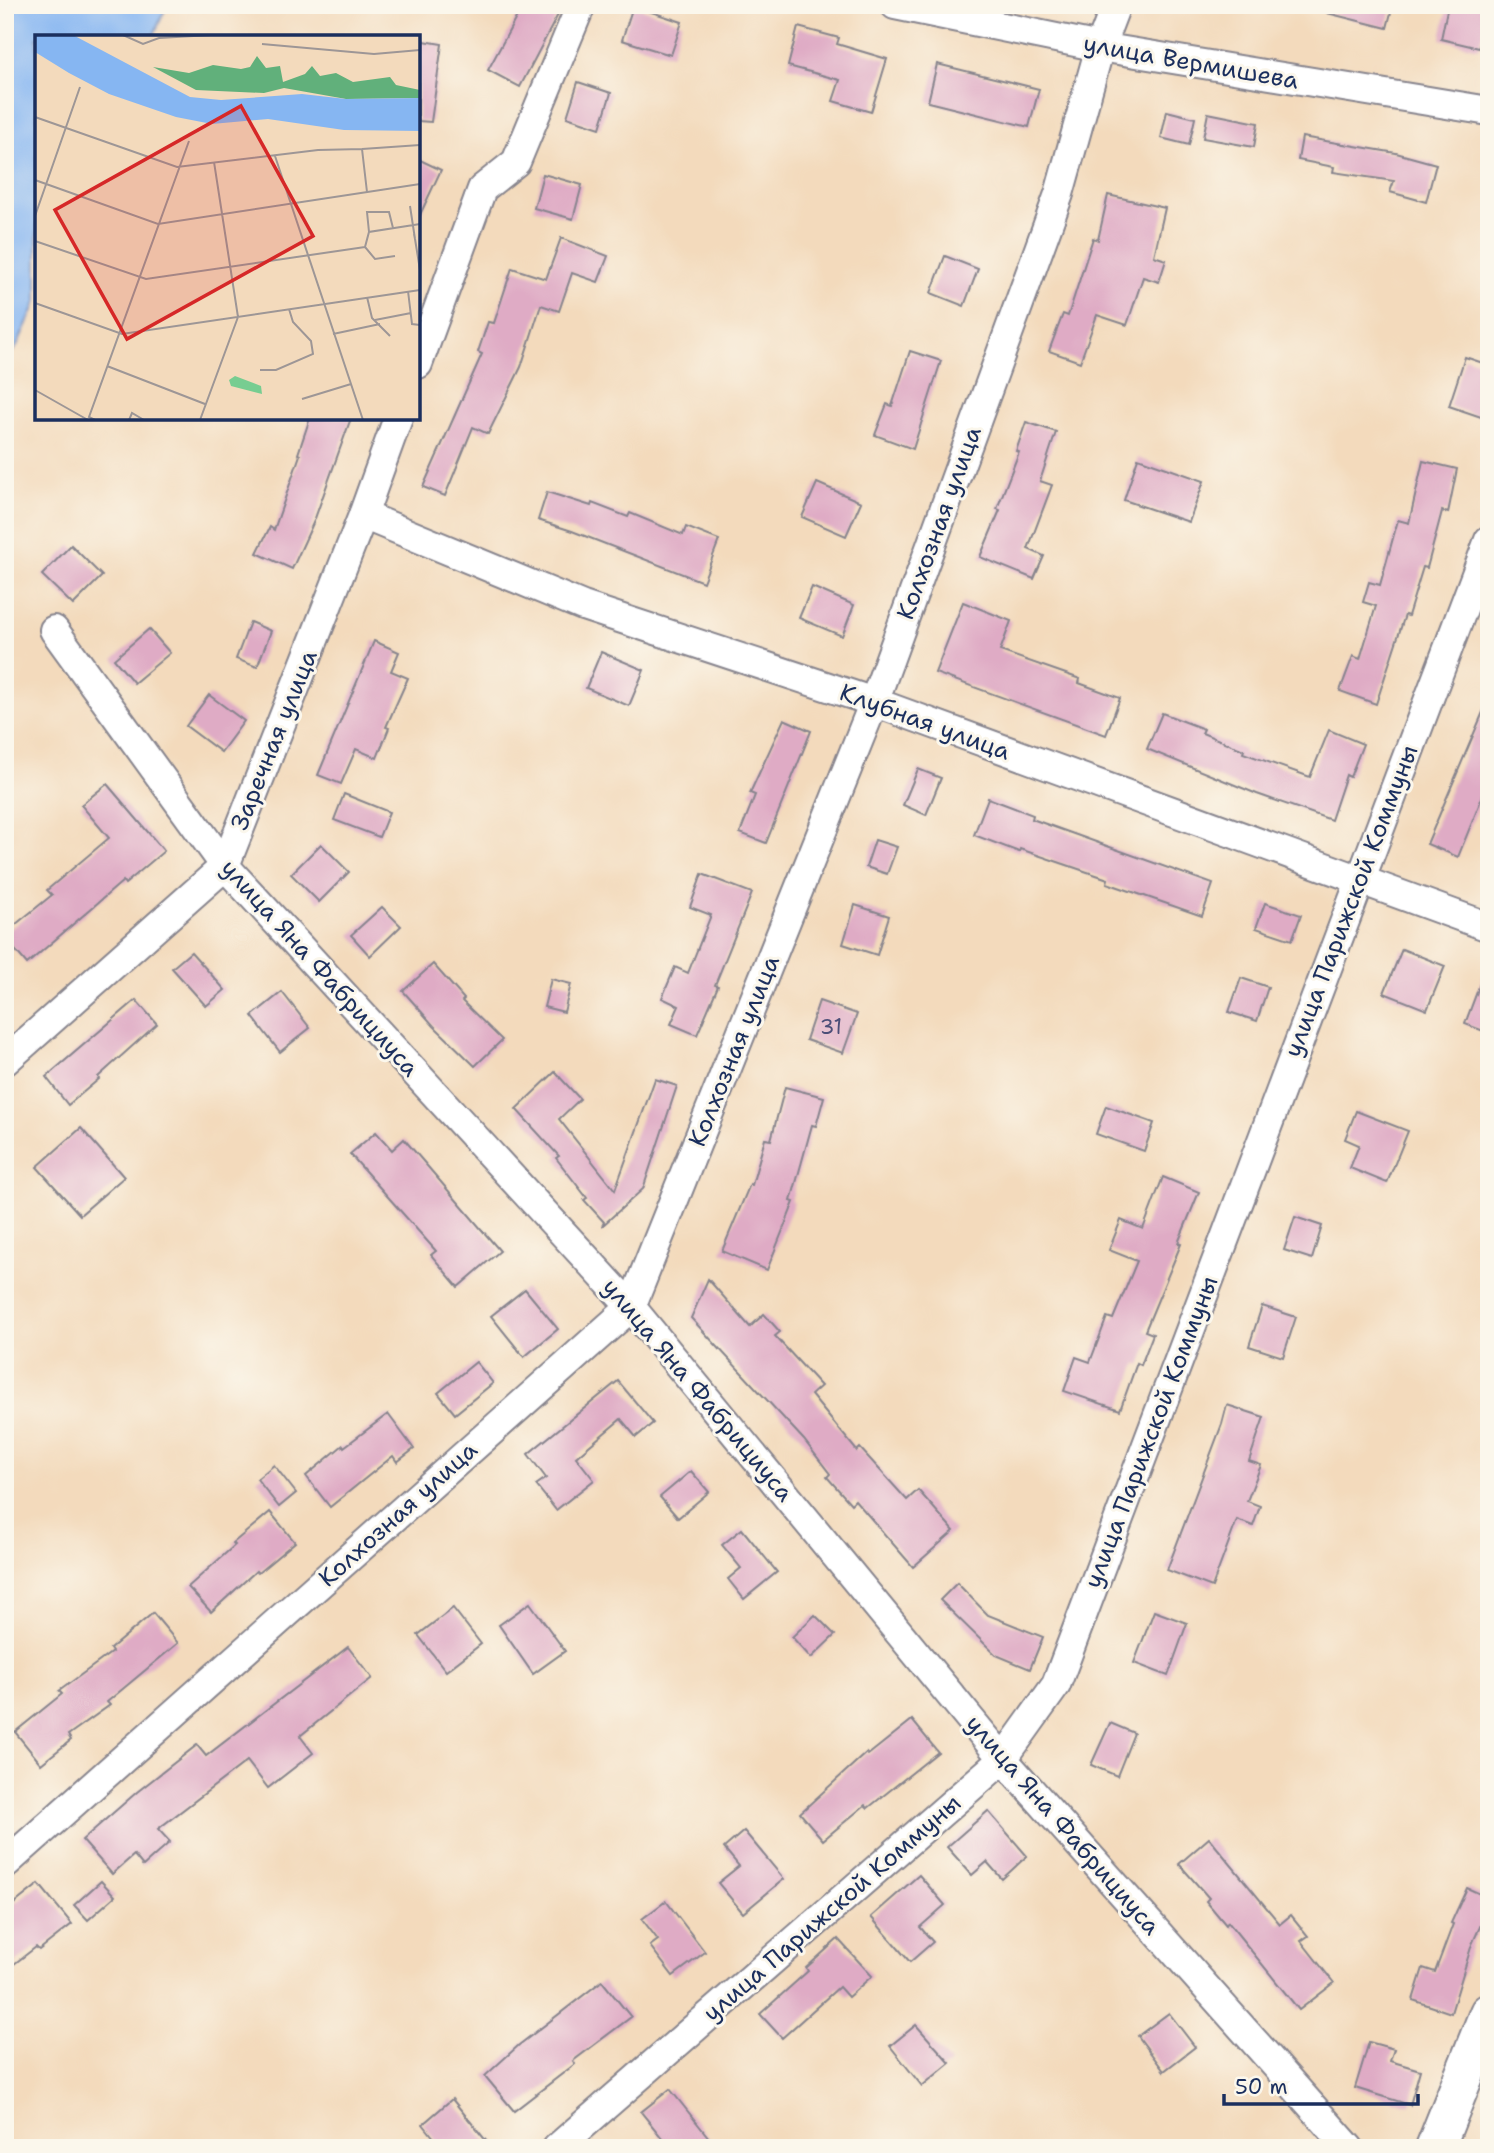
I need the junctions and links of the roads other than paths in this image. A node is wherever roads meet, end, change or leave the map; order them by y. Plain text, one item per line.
1 (581, 5) edge
2 (895, 5) edge
3 (1116, 5) edge
4 (1100, 47) junction
5 (1489, 111) edge
6 (420, 358) edge
7 (397, 420) edge
8 (363, 515) junction
9 (1489, 540) edge
10 (54, 629) dead end
11 (874, 702) junction
12 (225, 866) junction
13 (1359, 879) junction
14 (1489, 927) edge
15 (5, 1061) edge
16 (631, 1307) junction
17 (1003, 1759) junction
18 (5, 1864) edge
19 (1489, 2013) edge
20 (557, 2148) edge
21 (1349, 2148) edge
22 (1435, 2148) edge

1 - 6 street
2 - 4 street, улица Вермишева
3 - 4 street, Колхозная улица
4 - 5 street, улица Вермишева
4 - 11 street, Колхозная улица
7 - 8 street, Заречная улица
8 - 11 street, Клубная улица
8 - 12 street, Заречная улица
9 - 13 street, улица Парижской Коммуны
10 - 12 street, улица Яна Фабрициуса
11 - 13 street, Клубная улица
11 - 16 street, Колхозная улица
12 - 15 street, Заречная улица
12 - 16 street, улица Яна Фабрициуса
13 - 14 street, Клубная улица
13 - 17 street, улица Парижской Коммуны
16 - 17 street, улица Яна Фабрициуса
16 - 18 street, Колхозная улица
17 - 20 street, улица Парижской Коммуны
17 - 21 street, улица Яна Фабрициуса
19 - 22 street

